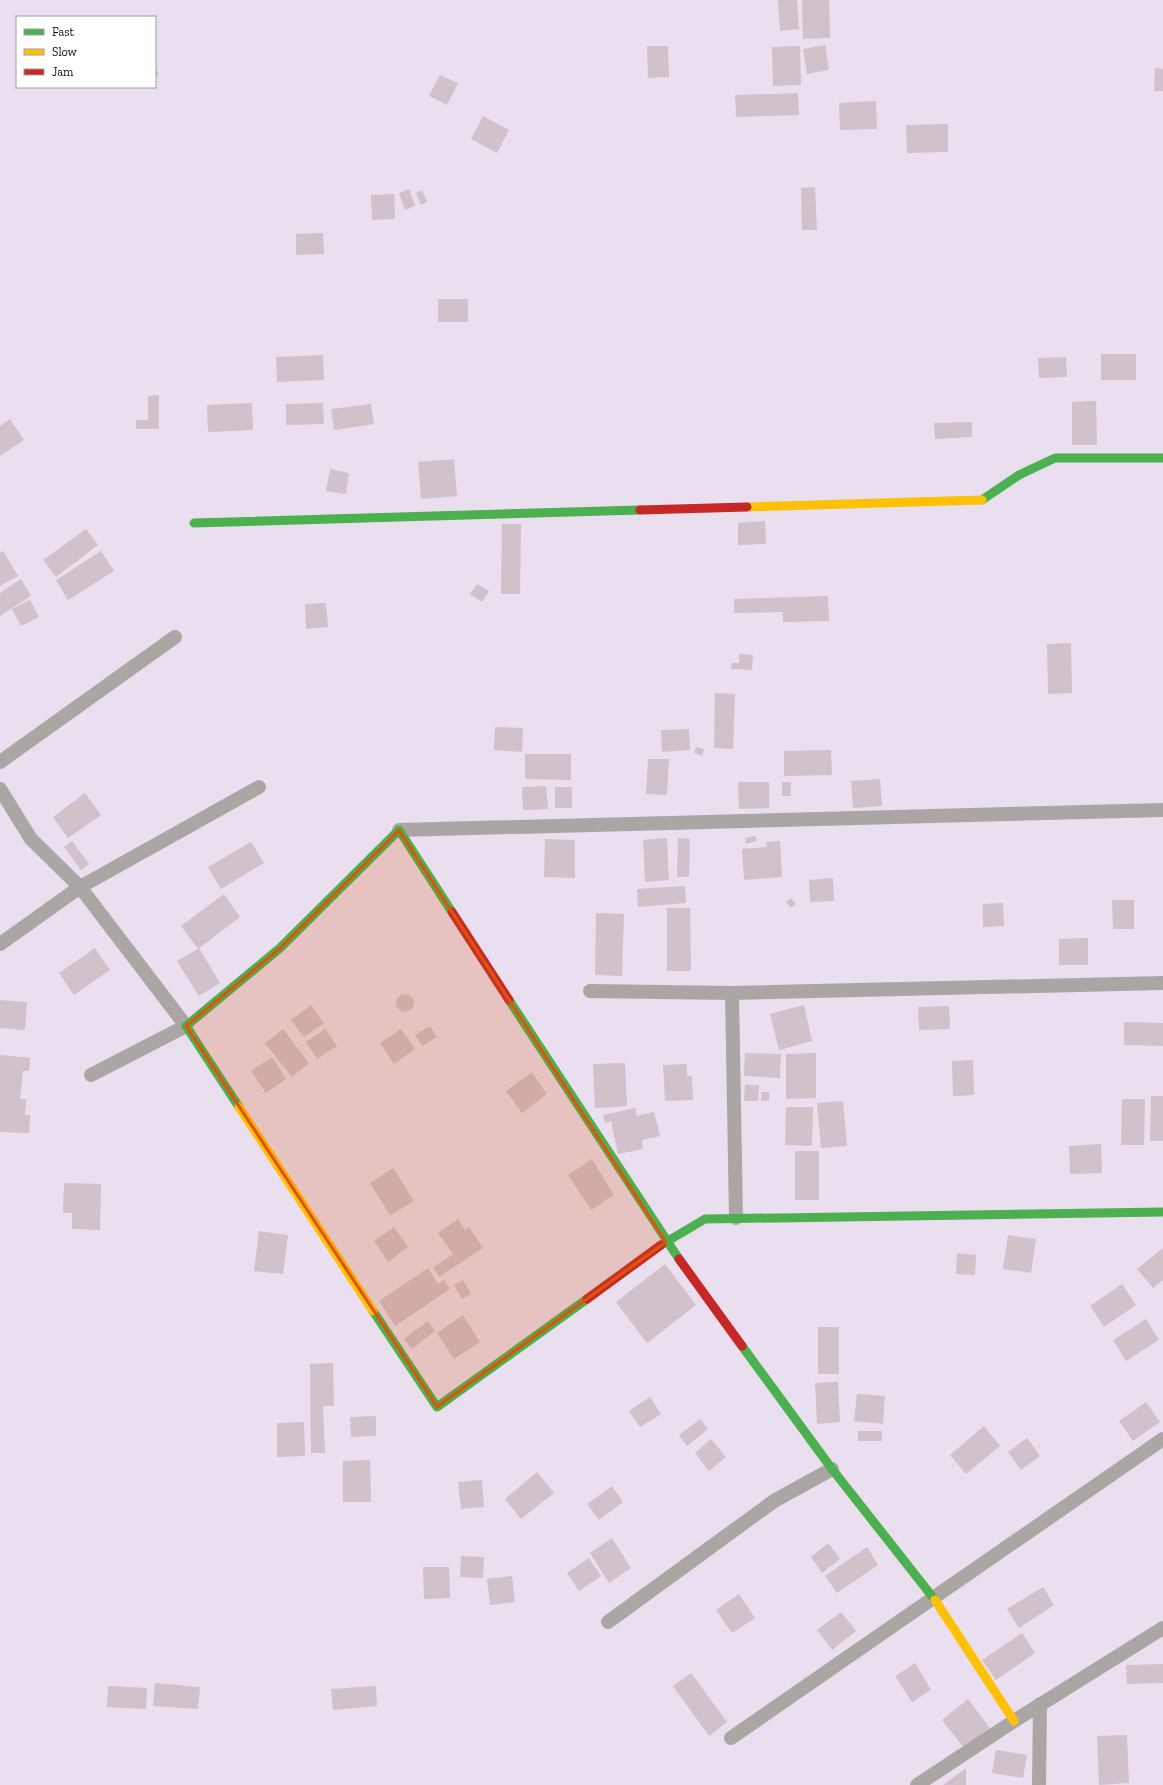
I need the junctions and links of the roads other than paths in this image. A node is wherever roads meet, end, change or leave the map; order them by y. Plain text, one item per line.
1 (1163, 458) edge
2 (194, 523) dead end
3 (174, 637) dead end
4 (0, 762) edge
5 (259, 788) dead end
6 (0, 789) edge
7 (1163, 810) edge
8 (399, 830) junction
9 (80, 888) junction
10 (0, 944) edge
11 (1163, 983) edge
12 (590, 991) dead end
13 (732, 992) junction
14 (186, 1026) junction
15 (91, 1075) dead end
16 (1163, 1212) edge
17 (736, 1218) junction
18 (666, 1242) junction
19 (1163, 1439) edge
20 (832, 1469) junction
21 (933, 1598) junction
22 (608, 1622) dead end
23 (1163, 1628) edge
24 (1040, 1704) junction
25 (1014, 1721) junction
26 (730, 1738) dead end
27 (917, 1785) edge
28 (1039, 1785) edge

1 - 2 street
3 - 4 street
5 - 9 street
6 - 9 street
7 - 8 street
8 - 14 street
8 - 18 street
9 - 10 street
9 - 14 street
11 - 13 street
12 - 13 street
13 - 17 street
14 - 15 street
14 - 18 street
16 - 17 street
17 - 18 street
18 - 20 street
19 - 21 street
20 - 21 street
20 - 22 street
21 - 25 street
21 - 26 street
23 - 24 street
24 - 25 street
24 - 28 street
25 - 27 street

